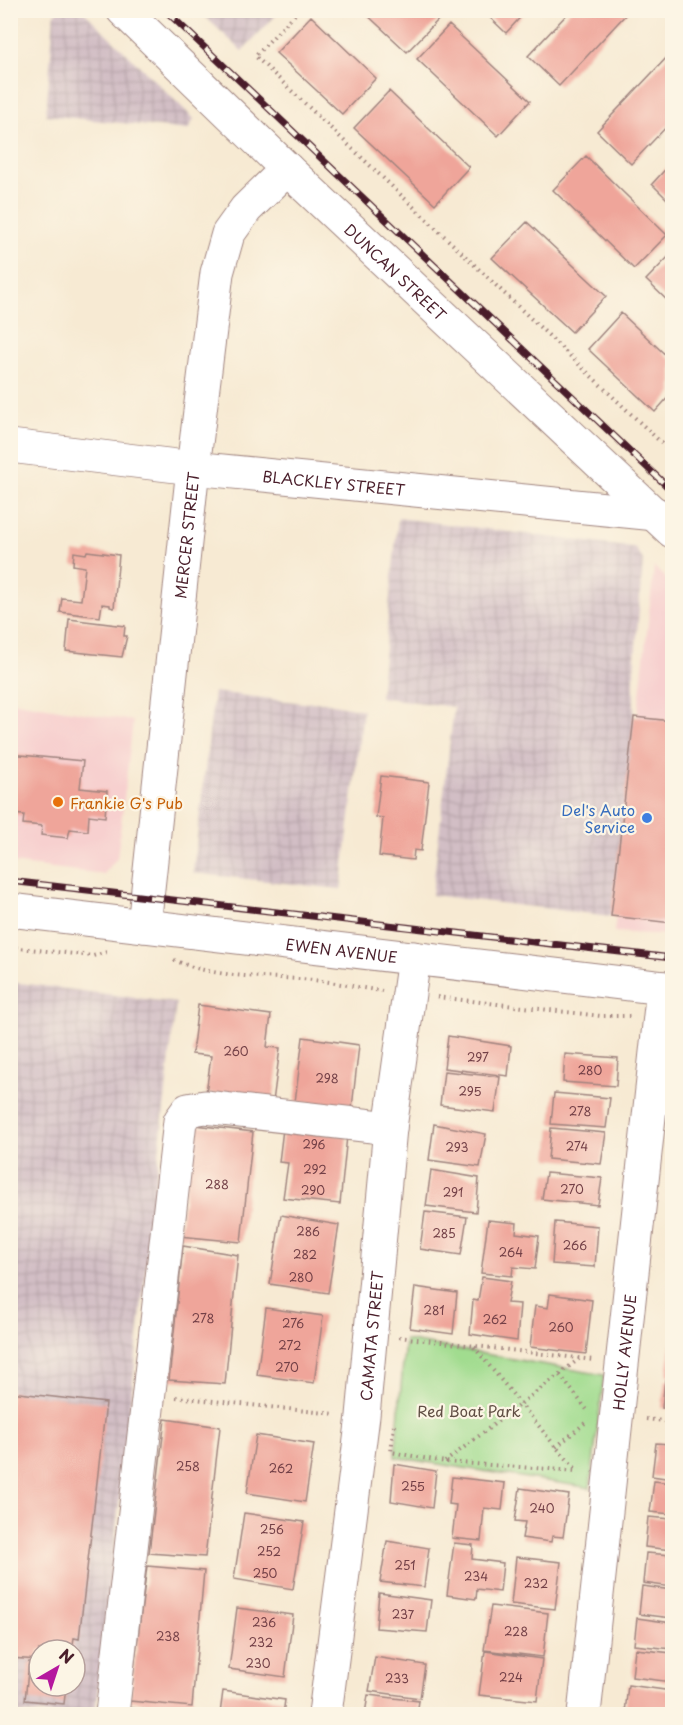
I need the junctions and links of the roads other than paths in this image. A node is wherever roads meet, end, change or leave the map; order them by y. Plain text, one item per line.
1 (123, 10) edge
2 (287, 169) junction
3 (10, 446) edge
4 (193, 468) junction
5 (664, 523) edge
6 (10, 910) edge
7 (144, 926) junction
8 (414, 958) junction
9 (668, 988) edge
10 (390, 1128) junction
11 (112, 1714) edge
12 (325, 1714) edge
13 (584, 1714) edge

1 - 2 street, DUNCAN STREET
2 - 4 street, MERCER STREET
2 - 5 street, DUNCAN STREET
3 - 4 street, BLACKLEY STREET
4 - 5 street, BLACKLEY STREET
4 - 7 street, MERCER STREET
6 - 7 street, EWEN AVENUE
7 - 8 street, EWEN AVENUE
8 - 9 street, EWEN AVENUE
8 - 10 street, CAMATA STREET
9 - 13 street, HOLLY AVENUE
10 - 11 street
10 - 12 street, CAMATA STREET

